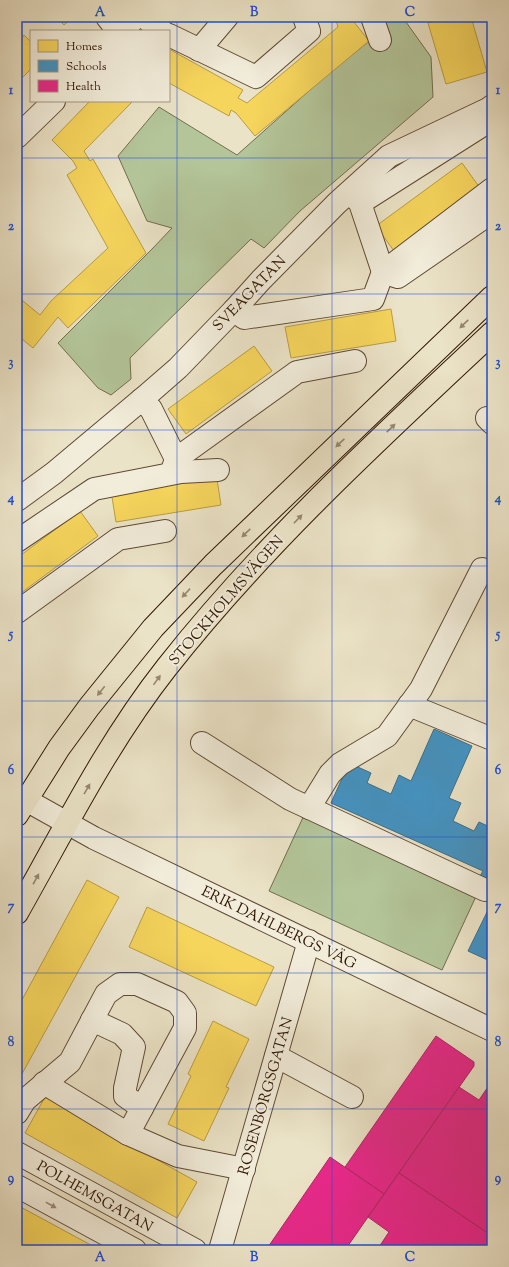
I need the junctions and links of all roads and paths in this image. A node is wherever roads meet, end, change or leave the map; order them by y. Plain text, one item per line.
1 (106, 17) edge
2 (135, 17) edge
3 (144, 17) edge
4 (227, 17) edge
5 (304, 17) edge
6 (372, 17) edge
7 (117, 30) edge
8 (125, 30) edge
9 (161, 30) edge
10 (170, 36) edge
11 (380, 40) dead end
12 (199, 50) junction
13 (53, 102) edge
14 (492, 106) edge
15 (492, 120) edge
16 (17, 137) edge
17 (492, 189) edge
18 (355, 197) junction
19 (492, 212) edge
20 (383, 272) junction
21 (492, 297) edge
22 (234, 310) junction
23 (492, 333) edge
24 (355, 362) dead end
25 (141, 400) junction
26 (173, 466) junction
27 (218, 470) dead end
28 (17, 500) edge
29 (165, 531) dead end
30 (17, 541) edge
31 (482, 569) dead end
32 (17, 612) edge
33 (409, 705) junction
34 (492, 738) edge
35 (202, 743) dead end
36 (20, 803) edge
37 (309, 808) junction
38 (67, 823) junction
39 (485, 890) dead end
40 (17, 913) edge
41 (309, 941) junction
42 (92, 1020) junction
43 (492, 1030) edge
44 (276, 1056) junction
45 (44, 1083) junction
46 (352, 1097) dead end
47 (142, 1108) junction
48 (17, 1113) edge
49 (128, 1134) junction
50 (17, 1153) edge
51 (244, 1169) junction
52 (17, 1186) edge
53 (135, 1250) edge
54 (195, 1250) edge
55 (220, 1250) edge

1 - 7 street
2 - 8 street
3 - 9 street
4 - 12 street
5 - 12 street
6 - 11 street
10 - 12 street
13 - 16 street
14 - 18 street, SVEAGATAN
15 - 18 street
17 - 20 street
18 - 20 street
18 - 22 street, SVEAGATAN
19 - 20 street
20 - 22 street
21 -> 36 main road, STOCKHOLMSVÄGEN
22 - 25 street, SVEAGATAN
38 -> 23 main road, STOCKHOLMSVÄGEN
24 - 26 street
25 - 26 street
25 - 28 street, SVEAGATAN
26 - 27 street
26 - 30 street
29 - 32 street
31 - 33 street
33 - 34 street
33 - 37 street
35 - 37 street
36 - 38 street, ERIK DAHLBERGS VÄG
37 - 39 street
40 -> 38 main road, STOCKHOLMSVÄGEN
38 - 41 street, ERIK DAHLBERGS VÄG
41 - 43 street, ERIK DAHLBERGS VÄG
41 - 44 street, ROSENBORGSGATAN
42 - 45 street
42 - 47 street
42 - 47 street
44 - 46 street
44 - 51 street, ROSENBORGSGATAN
45 - 48 street
45 - 49 street
47 - 49 street
49 - 51 street
50 - 54 street, POLHEMSGATAN
51 - 55 street, ROSENBORGSGATAN
52 -> 53 street, POLHEMSGATAN

